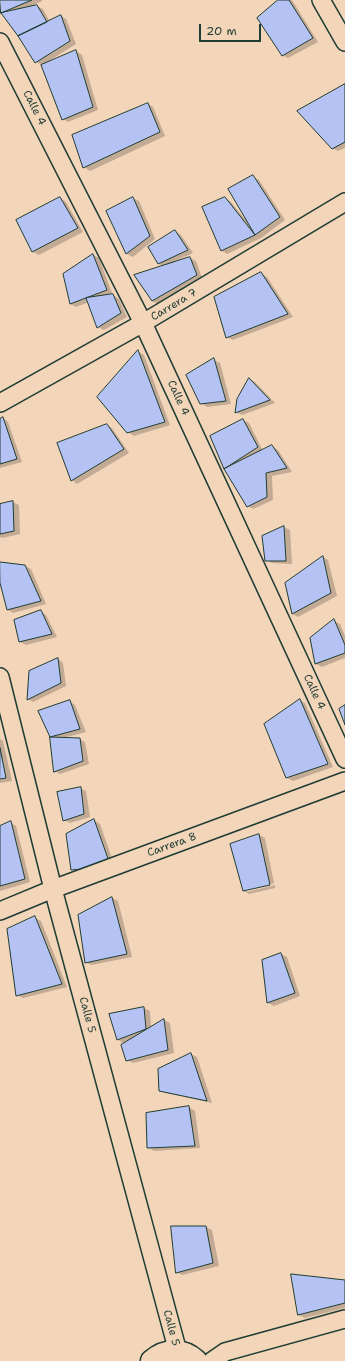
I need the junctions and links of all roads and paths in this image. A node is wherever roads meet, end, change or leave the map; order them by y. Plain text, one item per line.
1 (321, 0) edge
2 (0, 42) edge
3 (345, 42) edge
4 (345, 202) edge
5 (144, 323) junction
6 (0, 403) edge
7 (0, 677) edge
8 (345, 759) edge
9 (345, 781) edge
10 (53, 889) junction
11 (0, 911) edge
12 (345, 1319) edge
13 (187, 1356) edge
14 (152, 1361) edge
15 (212, 1361) edge

1 - 3 street
2 - 5 street, Calle 4
4 - 5 street, Carrera 7
5 - 6 street, Carrera 7
5 - 8 street, Calle 4
7 - 10 street, Calle 5
9 - 10 street, Carrera 8
10 - 11 street, Carrera 8
10 - 13 street, Calle 5
12 - 15 street
13 - 14 street

